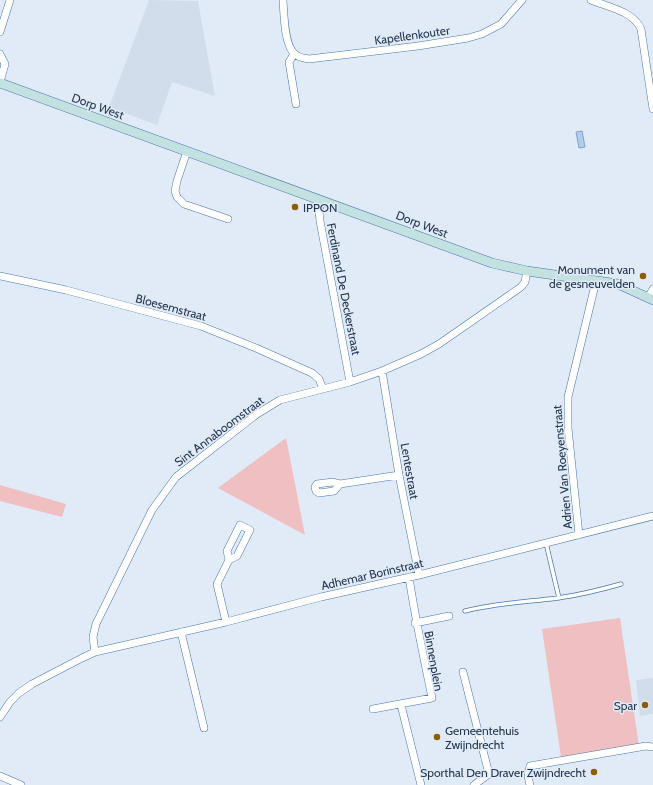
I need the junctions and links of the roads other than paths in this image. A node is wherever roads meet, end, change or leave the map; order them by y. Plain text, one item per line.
1 (10, 0) edge
2 (283, 0) edge
3 (522, 0) edge
4 (590, 0) edge
5 (0, 32) edge
6 (0, 54) edge
7 (294, 54) junction
8 (0, 82) edge
9 (296, 104) dead end
10 (653, 109) edge
11 (187, 151) junction
12 (322, 201) junction
13 (228, 219) dead end
14 (527, 271) junction
15 (0, 276) edge
16 (596, 281) junction
17 (653, 288) edge
18 (650, 299) edge
19 (382, 371) junction
20 (350, 382) junction
21 (323, 389) junction
22 (399, 475) junction
23 (340, 484) dead end
24 (653, 516) edge
25 (579, 535) junction
26 (546, 543) junction
27 (229, 560) dead end
28 (419, 575) junction
29 (408, 577) junction
30 (621, 584) dead end
31 (559, 598) junction
32 (465, 611) dead end
33 (449, 616) dead end
34 (226, 622) junction
35 (416, 623) junction
36 (181, 632) junction
37 (95, 652) junction
38 (463, 672) dead end
39 (401, 705) junction
40 (374, 709) dead end
41 (0, 717) edge
42 (204, 728) dead end
43 (653, 747) edge
44 (0, 776) edge
45 (21, 785) edge
46 (421, 785) edge
47 (474, 785) edge
48 (530, 785) edge

1 - 5 street
2 - 7 street
3 - 7 street, Kapellenkouter
4 - 10 street
6 - 8 street
7 - 9 street
8 - 11 main road, Dorp West
11 - 12 main road, Dorp West
11 - 13 street
12 - 14 main road, Dorp West
12 - 20 street, Ferdinand De Deckerstraat
14 - 16 main road, Dorp West
14 - 19 street, Sint Annaboomstraat
15 - 21 street, Bloesemstraat
16 - 18 main road, Dorp West
16 - 25 street, Adrien Van Roeyenstraat
17 - 18 street
19 - 20 street, Sint Annaboomstraat
19 - 22 street, Lentestraat
20 - 21 street, Sint Annaboomstraat
21 - 37 street, Sint Annaboomstraat
22 - 23 street
22 - 28 street, Lentestraat
24 - 25 street, Adhemar Borinstraat
25 - 26 street, Adhemar Borinstraat
26 - 28 street, Adhemar Borinstraat
26 - 31 lane
27 - 34 street
28 - 29 street, Adhemar Borinstraat
29 - 34 street, Adhemar Borinstraat
29 - 35 street, Binnenplein
30 - 31 lane
31 - 32 lane
33 - 35 street, Binnenplein
34 - 36 street, Adhemar Borinstraat
35 - 39 street, Binnenplein
36 - 37 street, Adhemar Borinstraat
36 - 42 street
37 - 41 street, Adhemar Borinstraat
38 - 47 street
39 - 40 street
39 - 46 street
43 - 48 street
44 - 45 street

